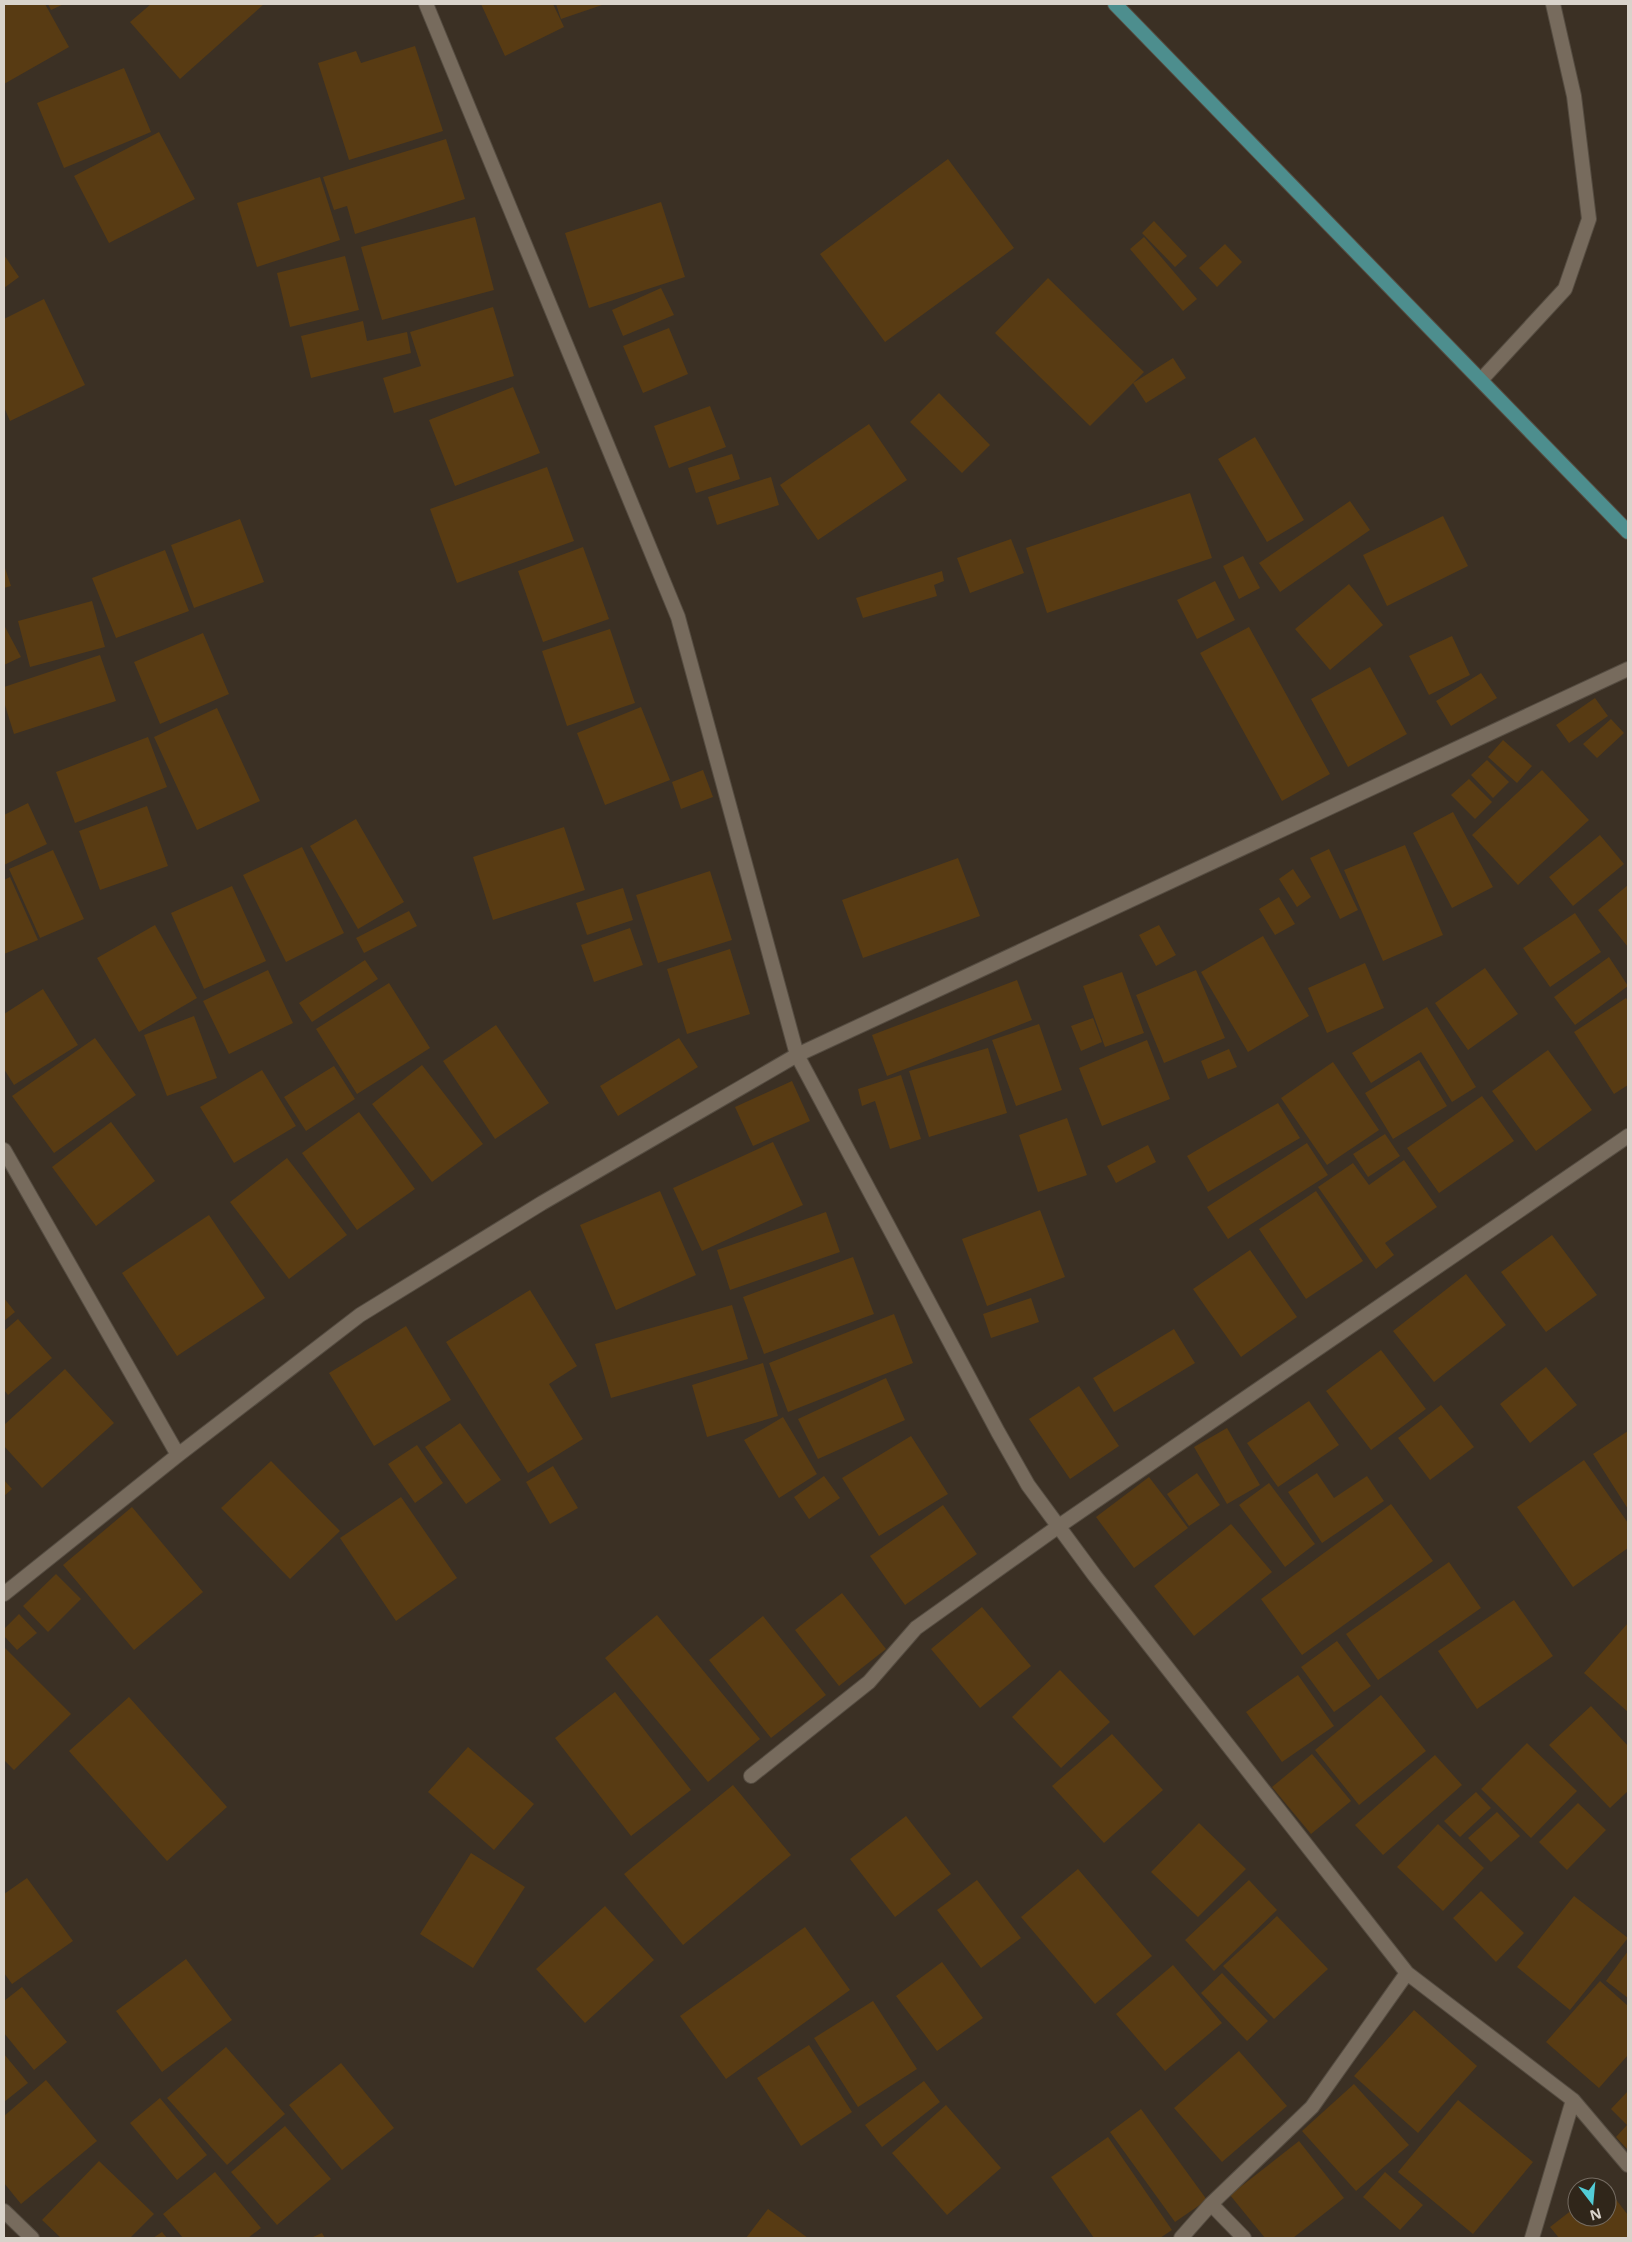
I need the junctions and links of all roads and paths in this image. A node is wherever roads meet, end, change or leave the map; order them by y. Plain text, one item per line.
1 (426, 4) edge
2 (1115, 4) edge
3 (1553, 4) edge
4 (1481, 380) junction
5 (1628, 532) edge
6 (1628, 669) edge
7 (796, 1055) junction
8 (1628, 1136) edge
9 (4, 1150) edge
10 (178, 1454) junction
11 (1059, 1526) junction
12 (4, 1594) edge
13 (751, 1776) dead end
14 (1407, 1973) junction
15 (1573, 2100) junction
16 (1628, 2165) edge
17 (1212, 2204) junction
18 (4, 2211) edge
19 (32, 2238) edge
20 (1181, 2238) edge
21 (1244, 2238) edge
22 (1532, 2238) edge

1 - 7 street
2 - 4 main road
3 - 4 street
4 - 5 main road
6 - 7 street
7 - 10 street
7 - 11 street
8 - 11 street
9 - 10 street
10 - 12 street
11 - 13 street
11 - 14 street
14 - 15 street
14 - 17 street
15 - 16 street
15 - 22 street
17 - 20 street
17 - 21 street
18 - 19 street

